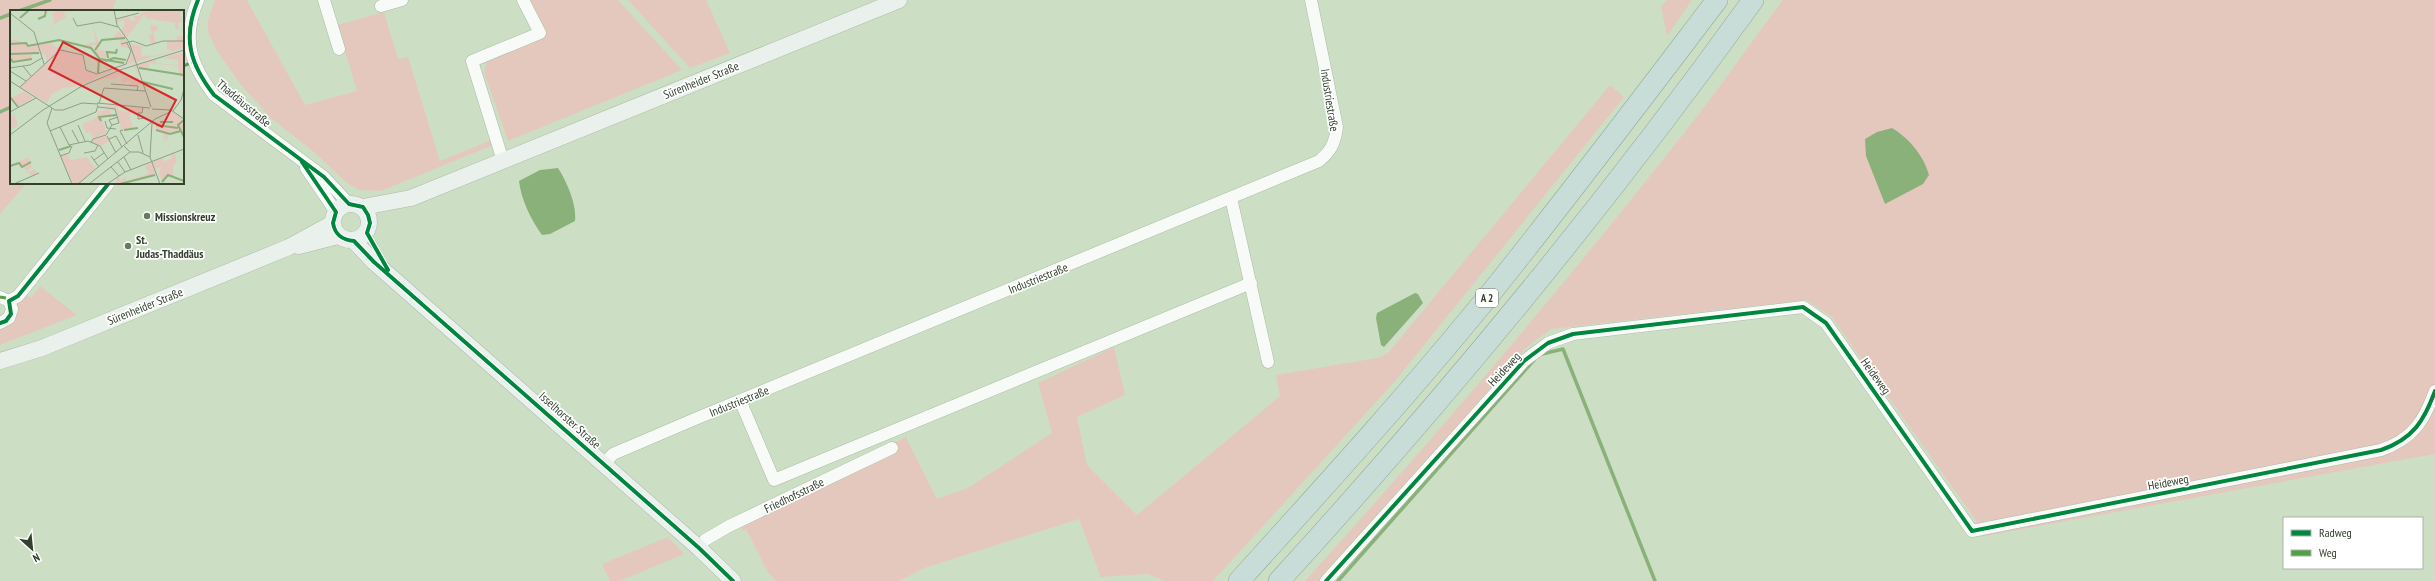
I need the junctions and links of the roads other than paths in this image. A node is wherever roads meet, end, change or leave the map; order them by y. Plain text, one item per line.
1 (198, 0) edge
2 (324, 0) edge
3 (402, 0) edge
4 (524, 0) edge
5 (899, 0) edge
6 (1311, 0) edge
7 (1717, 0) edge
8 (1753, 0) edge
9 (381, 6) dead end
10 (339, 49) dead end
11 (188, 64) edge
12 (503, 161) junction
13 (108, 184) edge
14 (411, 198) junction
15 (1231, 198) junction
16 (344, 216) junction
17 (364, 232) junction
18 (1250, 283) junction
19 (5, 299) edge
20 (0, 323) edge
21 (0, 361) edge
22 (1268, 362) dead end
23 (2435, 390) edge
24 (740, 400) junction
25 (892, 448) dead end
26 (604, 464) junction
27 (699, 548) junction
28 (733, 581) edge
29 (1239, 581) edge
30 (1279, 581) edge
31 (1326, 581) edge

1 - 11 street, Thaddäusstraße
2 - 10 street
3 - 9 street
4 - 12 street
5 - 12 main road, Sürenheider Straße
6 - 15 street, Industriestraße
7 - 29 highway, A 2
8 - 30 highway, A 2
11 - 16 street, Thaddäusstraße
12 - 14 main road, Sürenheider Straße
13 - 19 street
14 - 16 main road, Sürenheider Straße
14 - 17 main road, Sürenheider Straße
15 - 18 street
15 - 24 street, Industriestraße
16 - 17 main road, Isselhorster Straße
16 - 17 main road
16 - 21 main road, Sürenheider Straße
17 - 26 main road, Isselhorster Straße
18 - 22 street
18 - 24 street
19 - 20 street
23 - 31 street, Heideweg
24 - 26 street, Industriestraße
25 - 27 street, Friedhofsstraße
26 - 27 main road, Isselhorster Straße
27 - 28 main road, Isselhorster Straße

